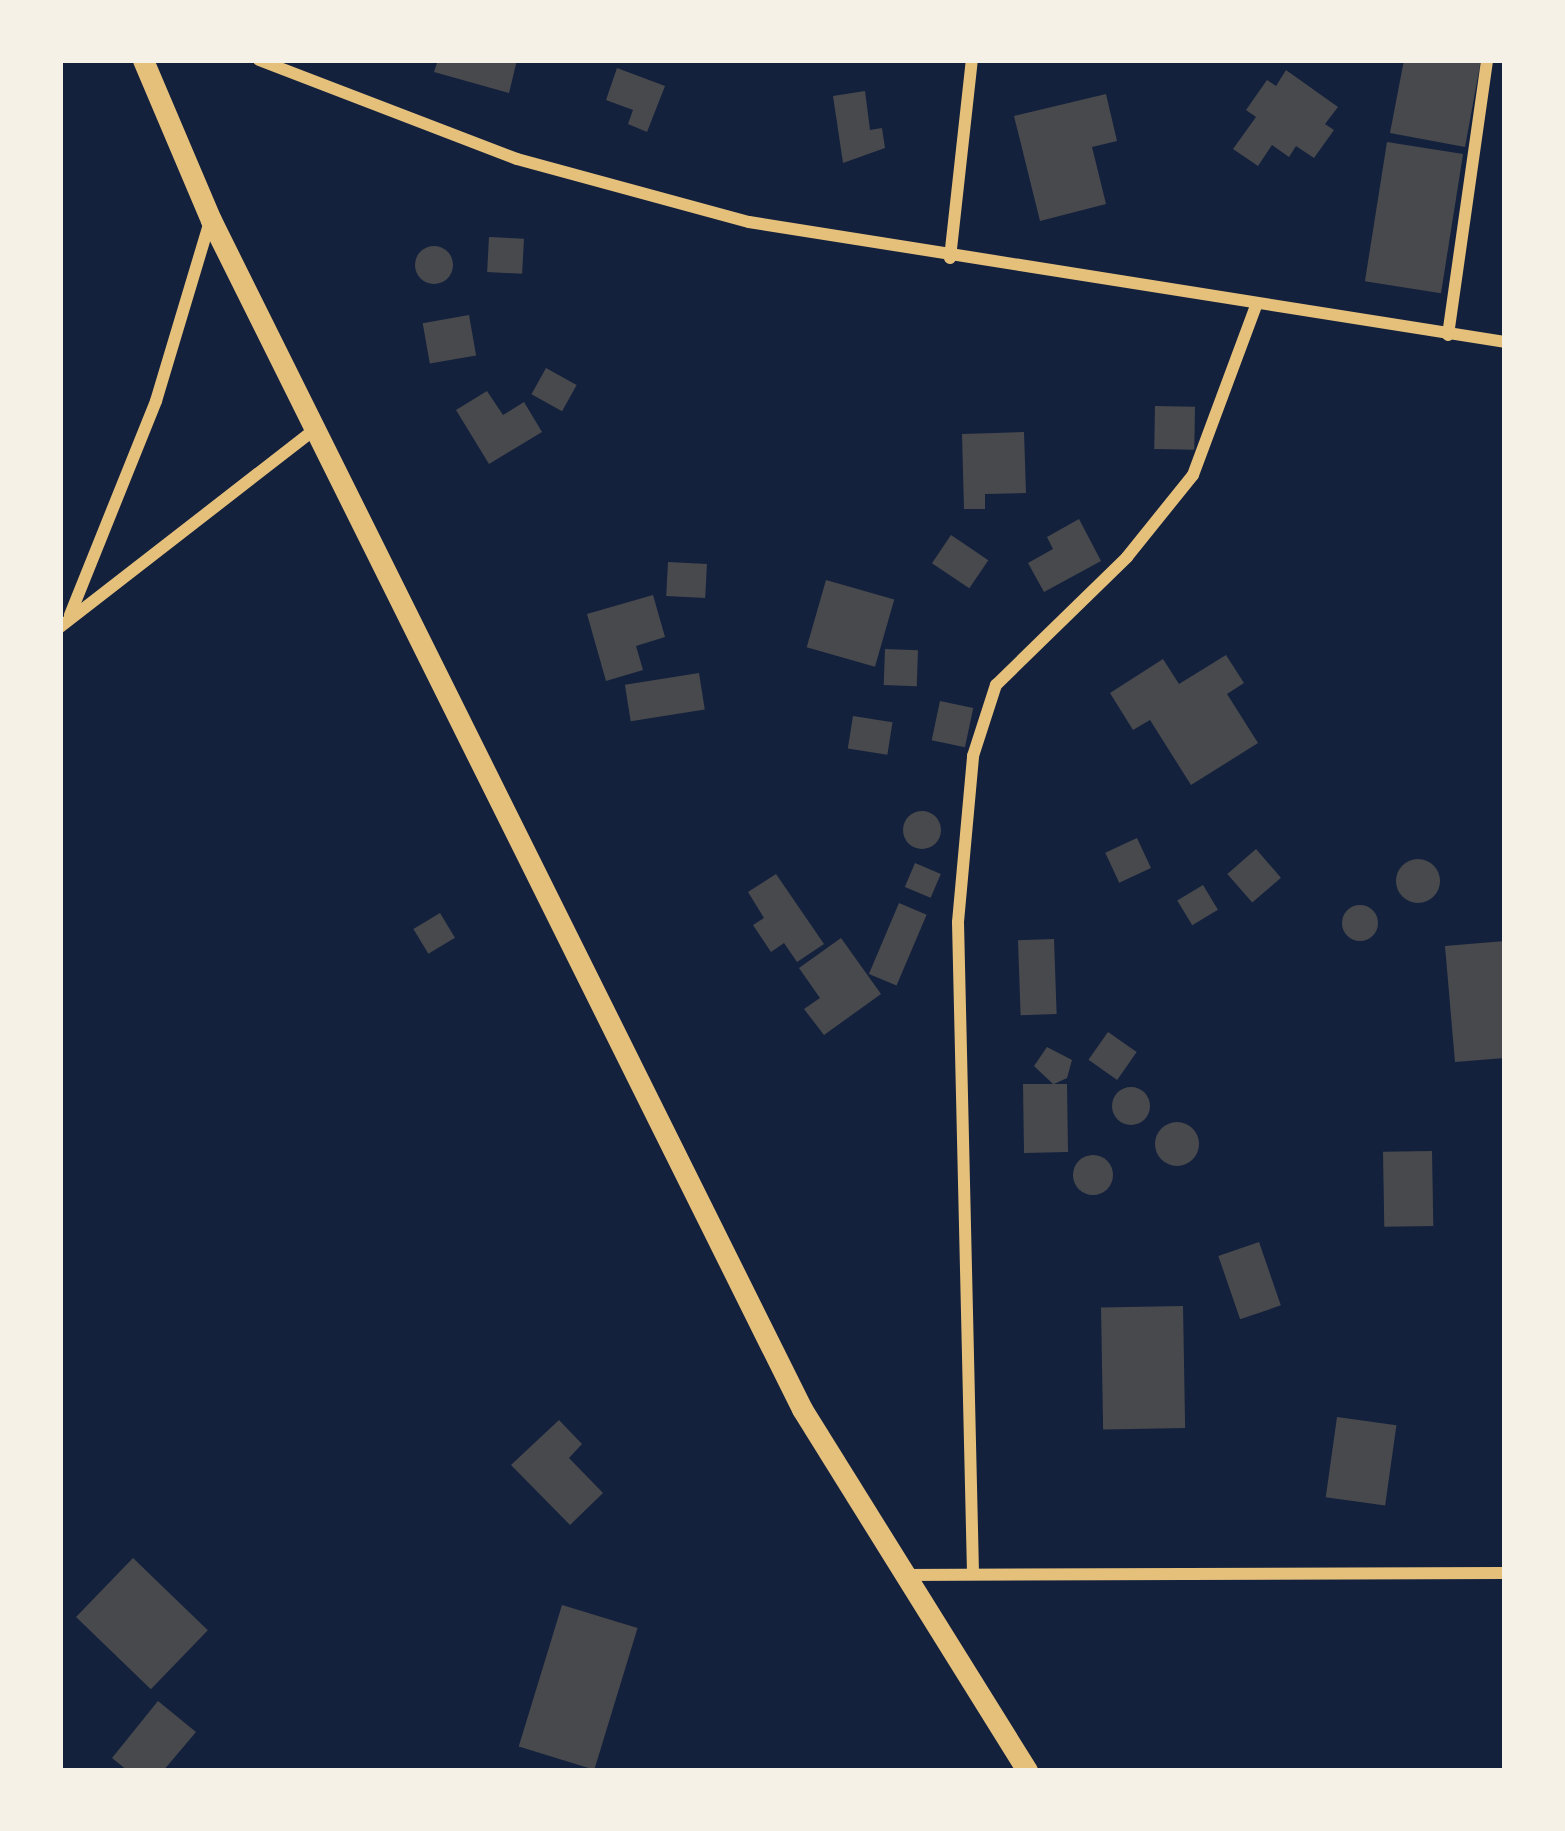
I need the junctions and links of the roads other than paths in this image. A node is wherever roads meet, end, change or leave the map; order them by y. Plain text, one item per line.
1 (143, 60) edge
2 (259, 60) edge
3 (972, 60) edge
4 (1487, 60) edge
5 (211, 220) junction
6 (950, 258) junction
7 (1256, 306) junction
8 (1448, 335) junction
9 (1505, 342) edge
10 (314, 429) junction
11 (70, 615) junction
12 (60, 627) edge
13 (973, 1573) junction
14 (1505, 1573) edge
15 (901, 1575) junction
16 (1027, 1771) edge

1 - 5 street
2 - 6 street
3 - 6 street
4 - 8 street
5 - 10 street
5 - 11 street
6 - 7 street
7 - 8 street
7 - 13 street
8 - 9 street
10 - 11 street
10 - 15 street
11 - 12 street
13 - 14 street
13 - 15 street
15 - 16 street

